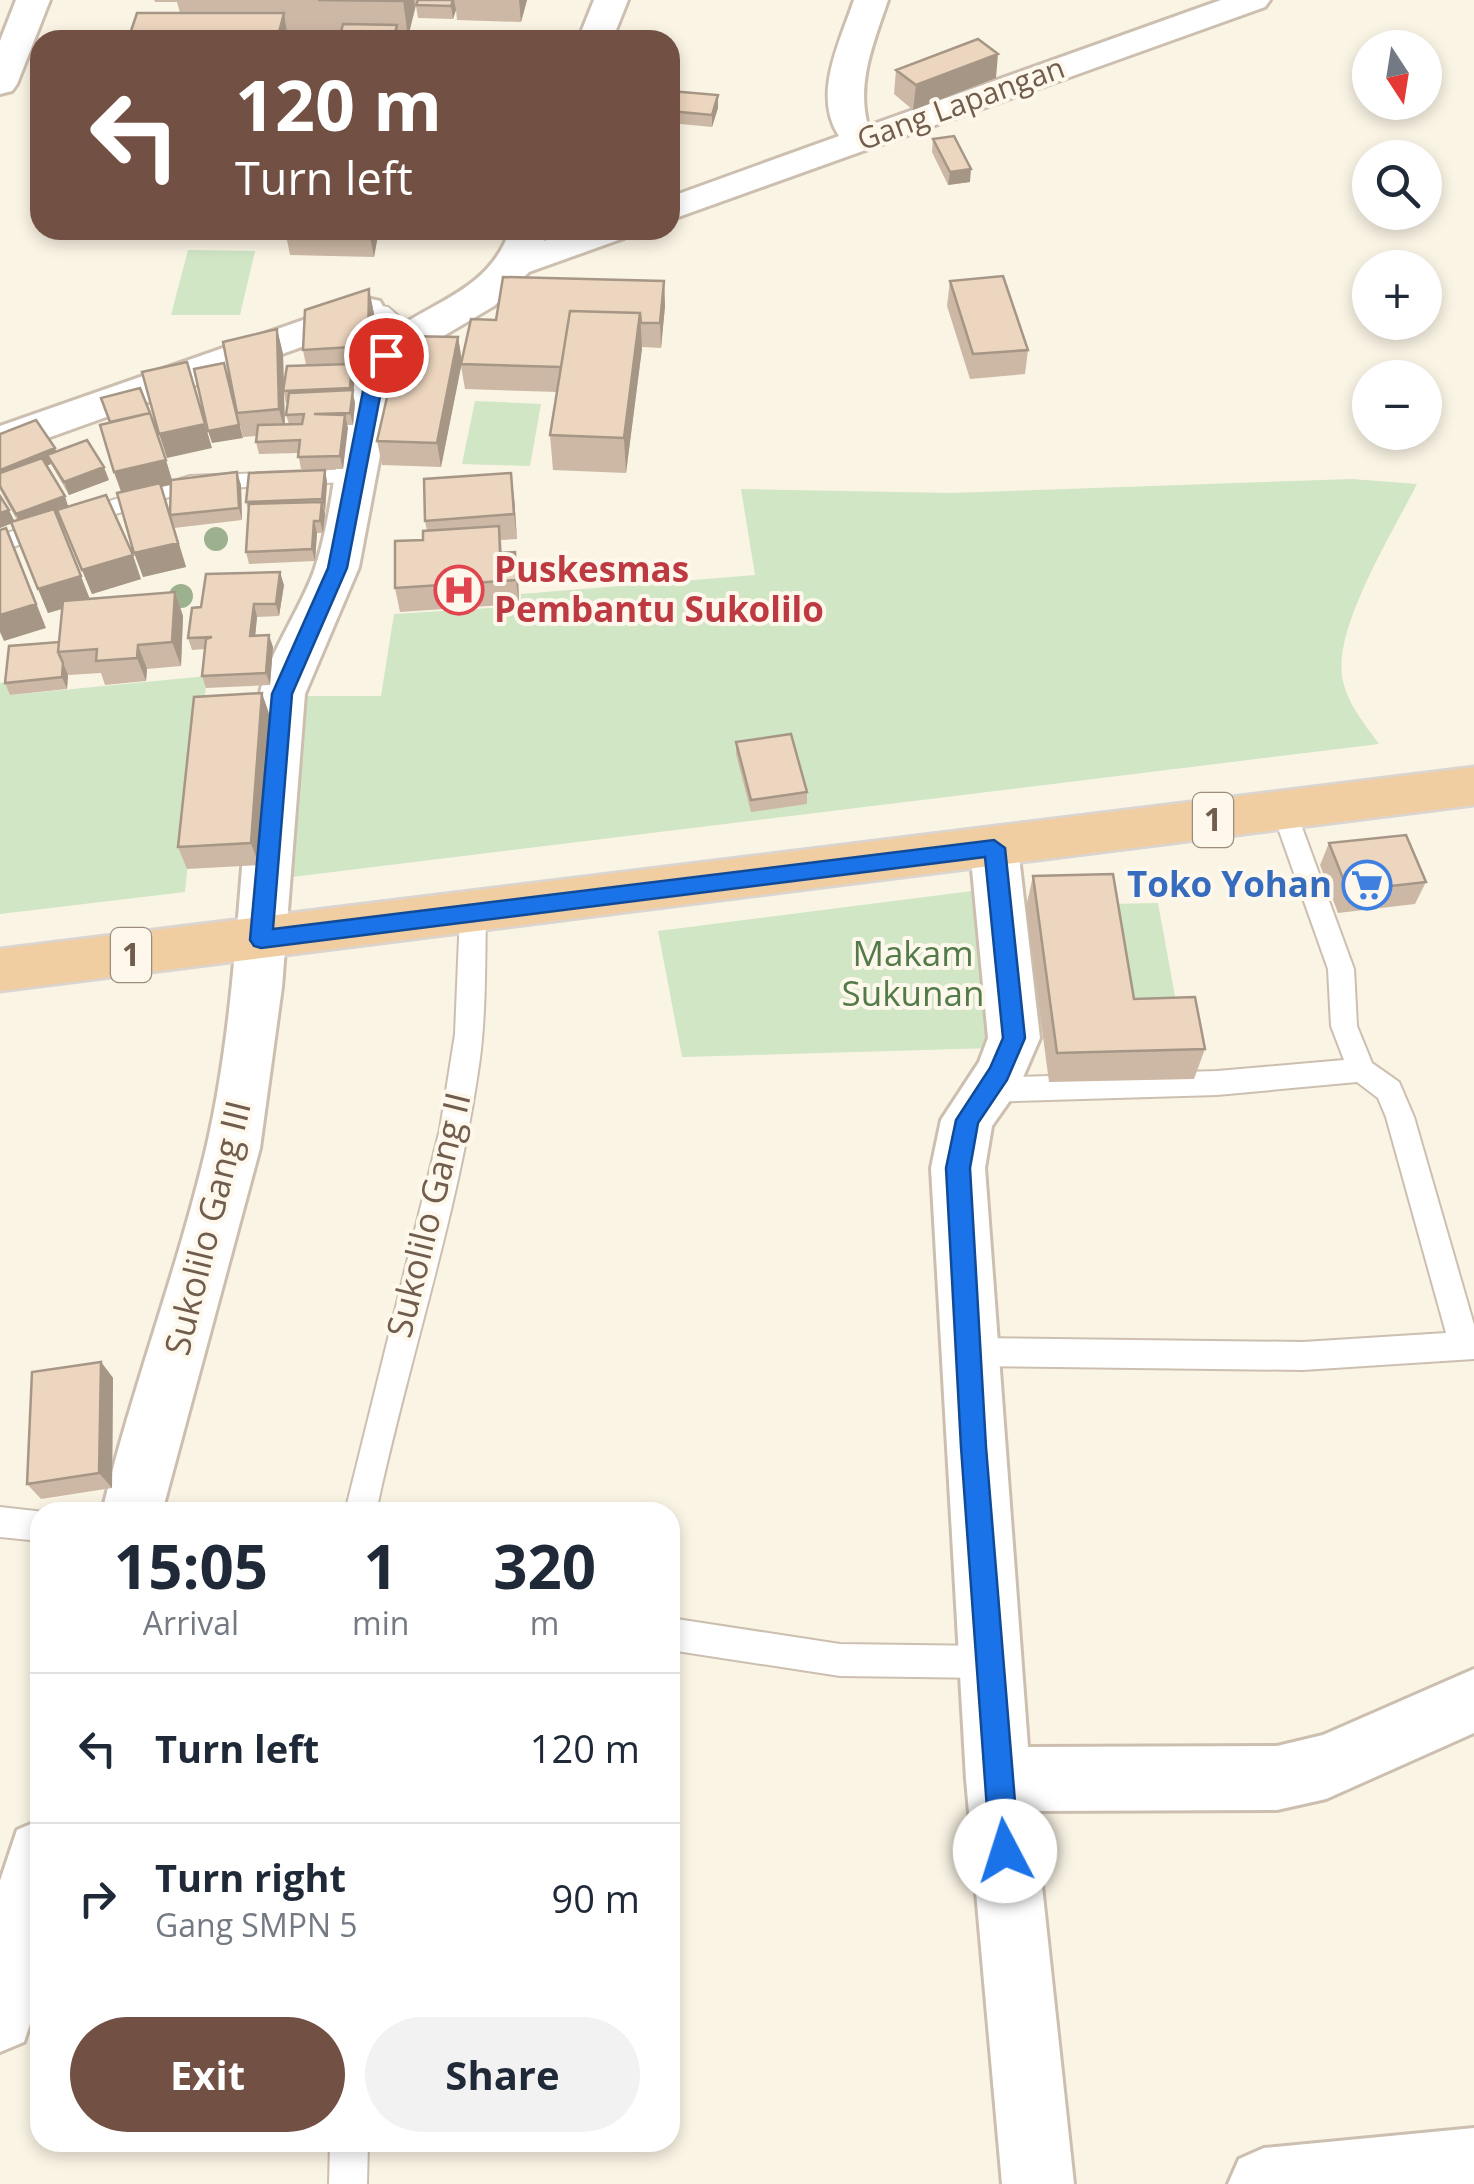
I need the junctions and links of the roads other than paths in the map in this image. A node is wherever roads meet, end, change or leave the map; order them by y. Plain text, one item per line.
1 (33, 0) edge
2 (611, 0) edge
3 (870, 0) edge
4 (1242, 1) edge
5 (599, 30) edge
6 (0, 84) edge
7 (860, 140) junction
8 (680, 205) edge
9 (559, 240) edge
10 (522, 247) edge
11 (366, 310) joint
12 (412, 337) junction
13 (0, 441) edge
14 (356, 476) junction
15 (0, 544) edge
16 (1474, 786) edge
17 (1284, 811) junction
18 (994, 848) junction
19 (473, 913) junction
20 (261, 940) junction
21 (0, 970) edge
22 (1362, 1070) junction
23 (987, 1090) junction
24 (1469, 1345) edge
25 (968, 1352) junction
26 (135, 1502) edge
27 (362, 1502) edge
28 (0, 1522) edge
29 (30, 1525) edge
30 (680, 1636) edge
31 (989, 1662) junction
32 (1474, 1701) edge
33 (998, 1778) junction
34 (30, 1894) edge
35 (0, 2018) edge
36 (349, 2152) edge
37 (1474, 2164) edge
38 (348, 2184) edge
39 (1038, 2184) edge
40 (1264, 2184) edge

1 - 6 street
2 - 5 street
3 - 7 street
4 - 7 street, Gang Lapangan
7 - 8 street, Gang Lapangan
9 - 10 street
10 - 12 street, Sukolilo Gang III
11 - 12 lane
11 - 13 street
12 - 14 street, Sukolilo Gang III
14 - 15 lane
14 - 20 street, Sukolilo Gang III
16 - 17 highway, 1
17 - 18 highway, 1
17 - 22 lane
18 - 19 highway, 1
18 - 23 street
19 - 20 highway, 1
19 - 27 lane, Sukolilo Gang II
20 - 21 highway, 1
20 - 26 street, Sukolilo Gang III
22 - 23 lane
22 - 24 lane
23 - 25 street
24 - 25 lane
25 - 31 street
28 - 29 lane
30 - 31 lane
31 - 33 street
32 - 33 street
33 - 39 street
34 - 35 street
36 - 38 lane
37 - 40 street

